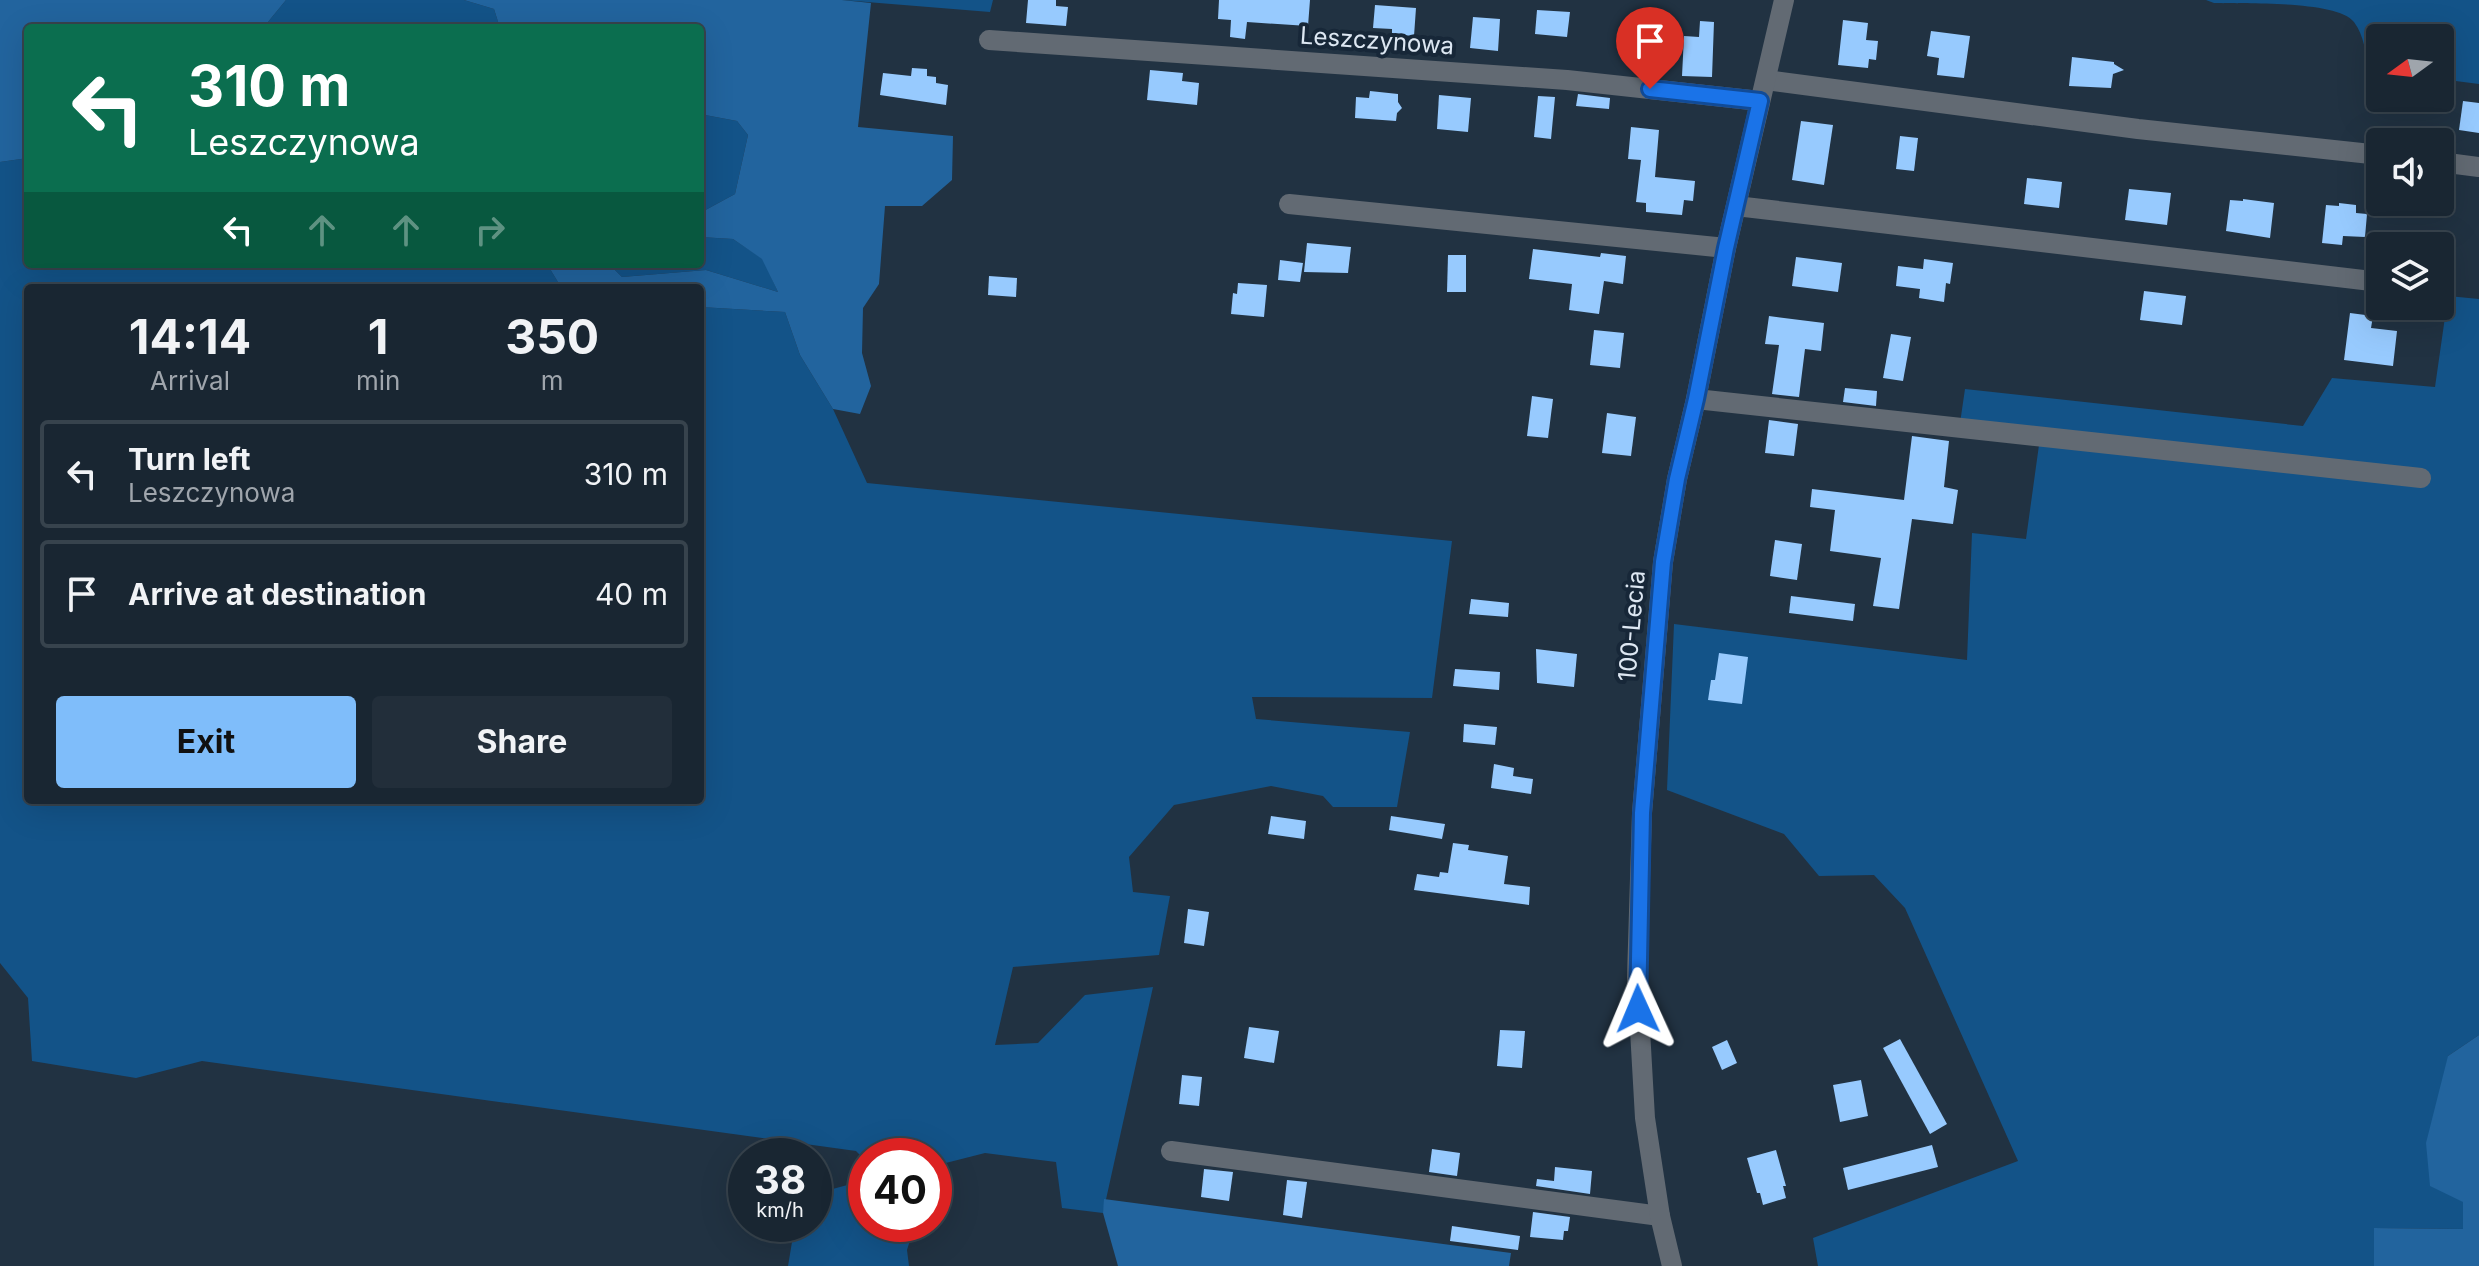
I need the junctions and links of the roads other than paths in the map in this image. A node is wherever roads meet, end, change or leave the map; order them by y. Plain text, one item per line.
1 (1784, 0) edge
2 (989, 40) dead end
3 (1766, 80) junction
4 (1760, 101) junction
5 (2366, 153) edge
6 (2454, 164) edge
7 (2479, 167) edge
8 (1289, 204) dead end
9 (1736, 206) junction
10 (1726, 248) junction
11 (2366, 280) edge
12 (1696, 399) junction
13 (2421, 478) dead end
14 (1171, 1151) dead end
15 (1660, 1216) junction
16 (1672, 1266) edge

1 - 3 street, 100-Lecia
2 - 4 street, Leszczynowa
3 - 4 street, 100-Lecia
3 - 5 street
4 - 9 street, 100-Lecia
6 - 7 street
8 - 10 street
9 - 10 street, 100-Lecia
9 - 11 street
10 - 12 street, 100-Lecia
12 - 13 street
12 - 15 street, 100-Lecia
14 - 15 street
15 - 16 street, 100-Lecia

